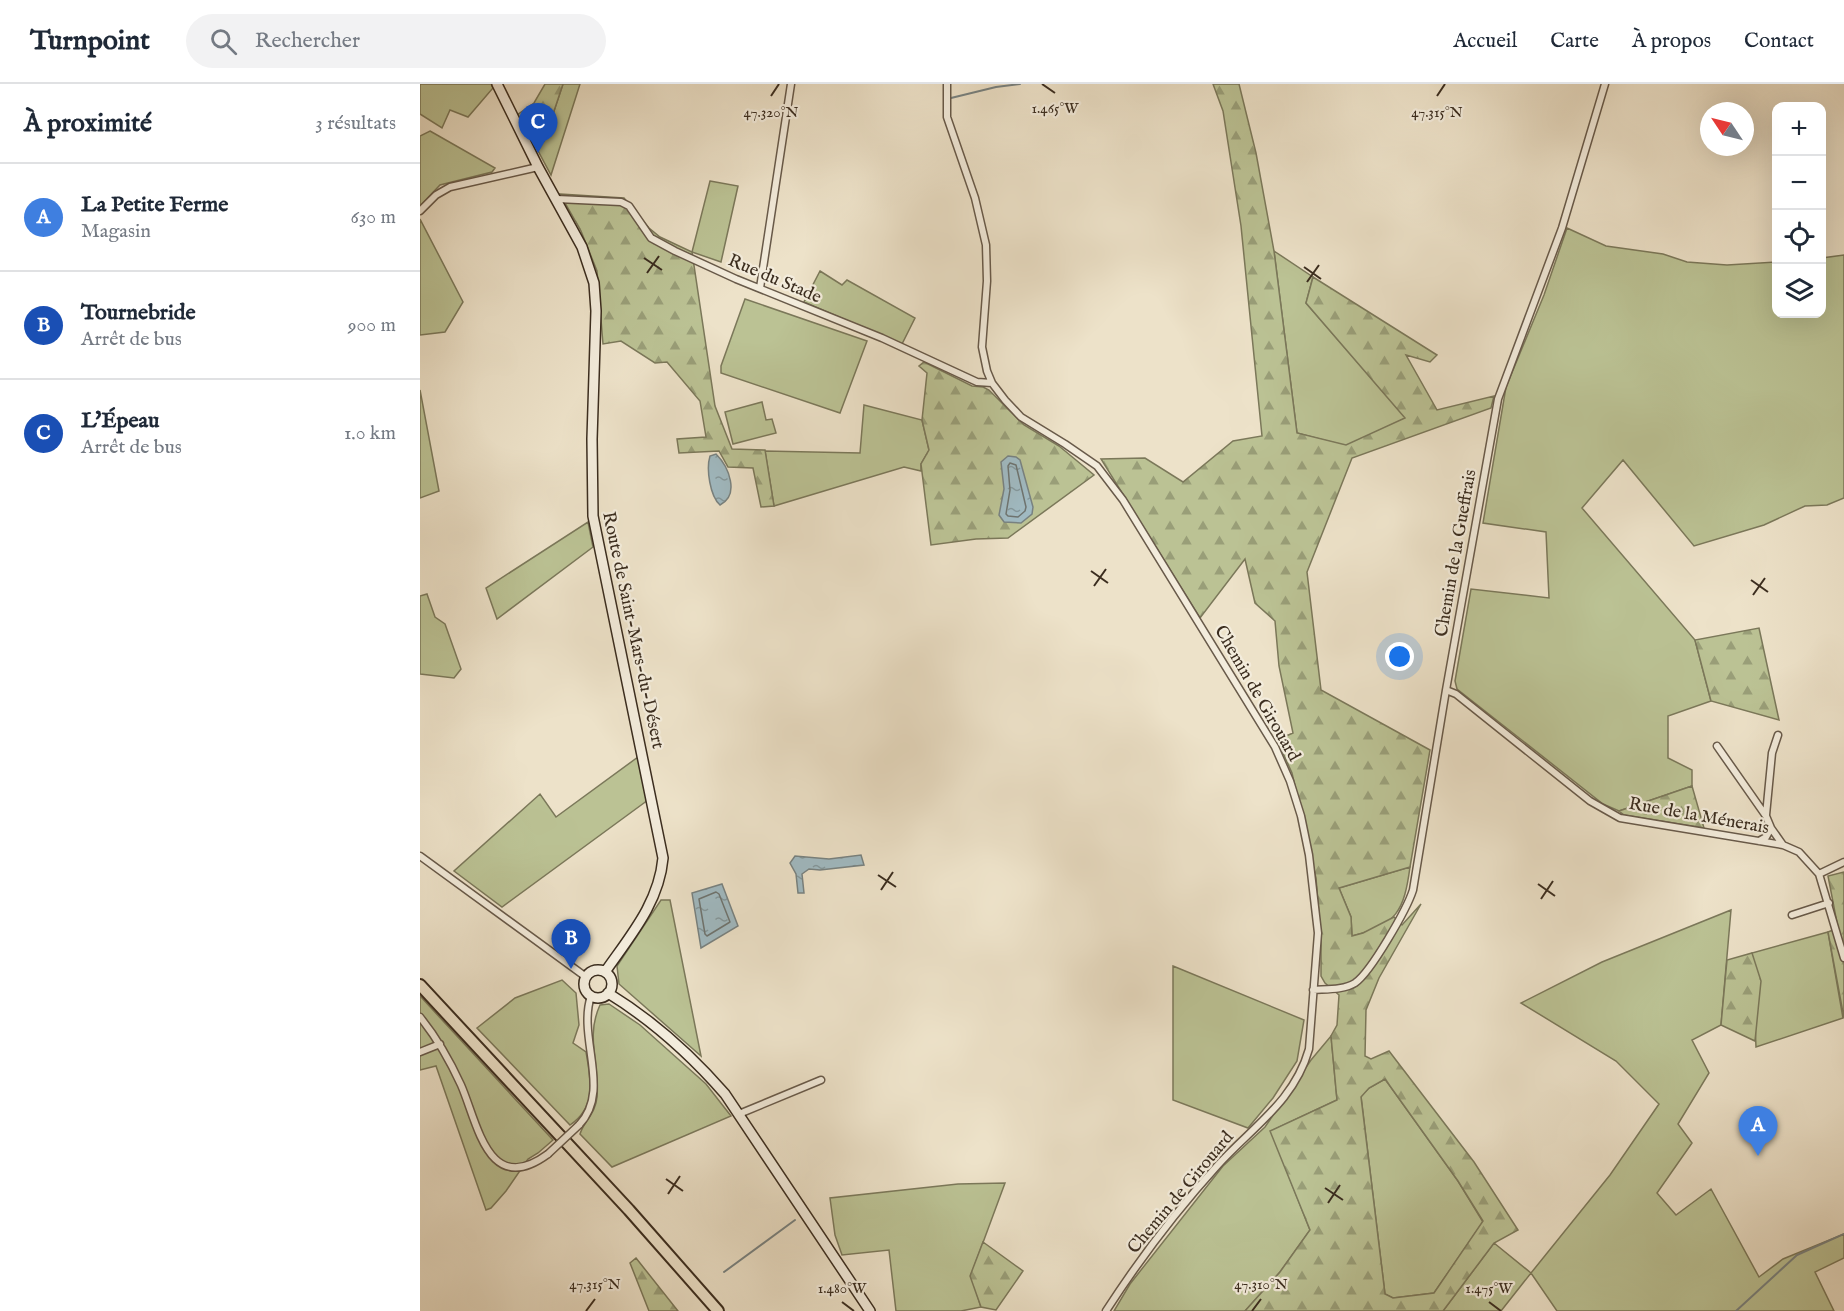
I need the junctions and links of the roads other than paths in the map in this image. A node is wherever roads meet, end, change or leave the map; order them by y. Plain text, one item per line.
1 (497, 84) edge
2 (791, 84) edge
3 (947, 84) edge
4 (1605, 84) edge
5 (538, 167) junction
6 (557, 199) junction
7 (420, 211) edge
8 (760, 288) junction
9 (992, 383) junction
10 (1446, 690) junction
11 (1778, 735) dead end
12 (1717, 746) dead end
13 (1766, 816) junction
14 (1771, 828) junction
15 (1759, 841) junction
16 (1783, 845) junction
17 (420, 856) edge
18 (1844, 862) edge
19 (1819, 874) junction
20 (1828, 903) junction
21 (1792, 915) dead end
22 (1844, 958) edge
23 (605, 972) junction
24 (586, 976) junction
25 (420, 985) edge
26 (1313, 990) junction
27 (608, 993) junction
28 (591, 996) junction
29 (420, 1017) edge
30 (440, 1044) junction
31 (420, 1052) edge
32 (821, 1080) dead end
33 (739, 1113) junction
34 (718, 1311) edge
35 (870, 1311) edge
36 (1106, 1311) edge

1 - 5 main road, Route de Saint-Mars-du-Désert
2 - 8 street
3 - 9 street, Chemin de Girouard
4 - 10 street, Chemin de la Gueffrais
5 - 6 main road, Route de Saint-Mars-du-Désert
5 - 7 street
6 - 8 street, Rue du Stade
6 - 23 main road, Route de Saint-Mars-du-Désert
8 - 9 street, Rue du Stade
9 - 26 street, Chemin de Girouard
10 - 15 street, Rue de la Ménerais
10 - 26 street, Chemin de la Gueffrais
11 - 13 street
12 - 13 street
13 - 14 street
14 - 15 street
14 - 16 street
15 - 16 street, Rue de la Ménerais
16 - 19 street, Rue de la Ménerais
17 - 24 street
18 - 19 street
19 - 20 street, Rue de la Ménerais
20 - 21 street
20 - 22 street, Rue de la Ménerais
23 - 24 main road
23 - 27 main road
24 - 28 main road
25 - 34 main road
26 - 36 street, Chemin de Girouard
27 - 28 main road
27 - 33 main road
28 - 30 street, bridge
29 - 30 street
30 - 31 street
32 - 33 street
33 - 35 main road

